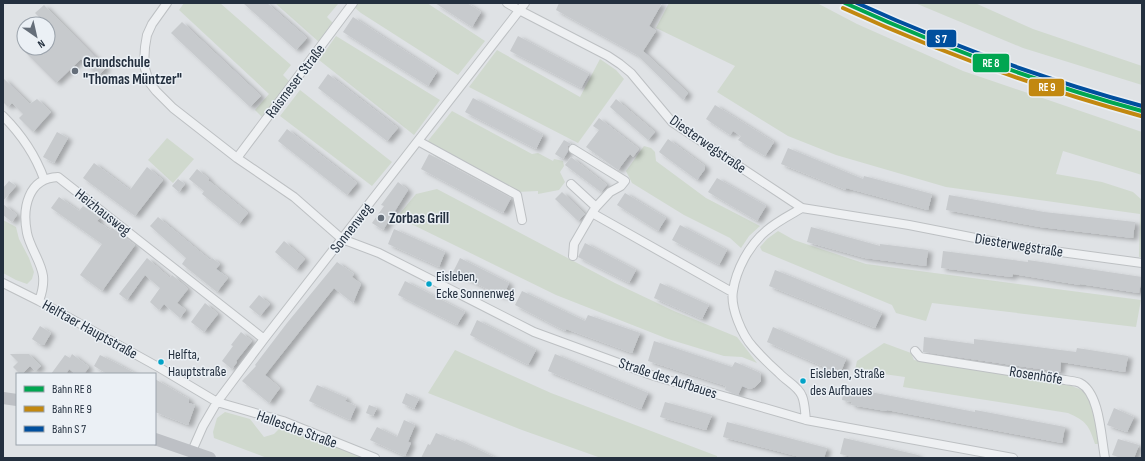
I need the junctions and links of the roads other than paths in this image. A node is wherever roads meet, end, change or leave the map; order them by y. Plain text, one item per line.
1 (166, 3) edge
2 (353, 3) edge
3 (507, 3) edge
4 (524, 3) edge
5 (519, 10) junction
6 (3, 116) edge
7 (418, 142) junction
8 (573, 150) dead end
9 (236, 158) junction
10 (44, 179) junction
11 (570, 184) dead end
12 (802, 208) junction
13 (594, 210) junction
14 (522, 220) dead end
15 (342, 239) junction
16 (573, 256) dead end
17 (1142, 263) edge
18 (3, 283) edge
19 (732, 292) junction
20 (40, 301) junction
21 (264, 339) junction
22 (914, 351) dead end
23 (3, 398) edge
24 (16, 400) edge
25 (217, 402) junction
26 (806, 420) junction
27 (156, 439) edge
28 (192, 451) junction
29 (210, 458) edge
30 (375, 458) edge
31 (1013, 458) edge
32 (1105, 458) edge

1 - 9 street
2 - 9 street, Raismeser Straße
3 - 5 street
4 - 5 street, Sonnenweg
5 - 7 street, Sonnenweg
5 - 12 street, Diesterwegstraße
6 - 10 street
7 - 14 street
7 - 15 street, Sonnenweg
8 - 13 street
9 - 15 street
10 - 20 street
10 - 21 street, Heizhausweg
11 - 13 street
12 - 17 street, Diesterwegstraße
12 - 19 street
13 - 16 street
13 - 19 street
15 - 21 street, Sonnenweg
15 - 26 street, Straße des Aufbaues
18 - 20 street, Helftaer Hauptstraße
19 - 26 street
20 - 25 street, Helftaer Hauptstraße
21 - 25 street, Sonnenweg
22 - 32 street, Rosenhöfe
23 - 24 main road
25 - 28 street, Sonnenweg
25 - 30 street, Hallesche Straße
26 - 31 street, Straße des Aufbaues
27 - 28 main road
28 - 29 main road

